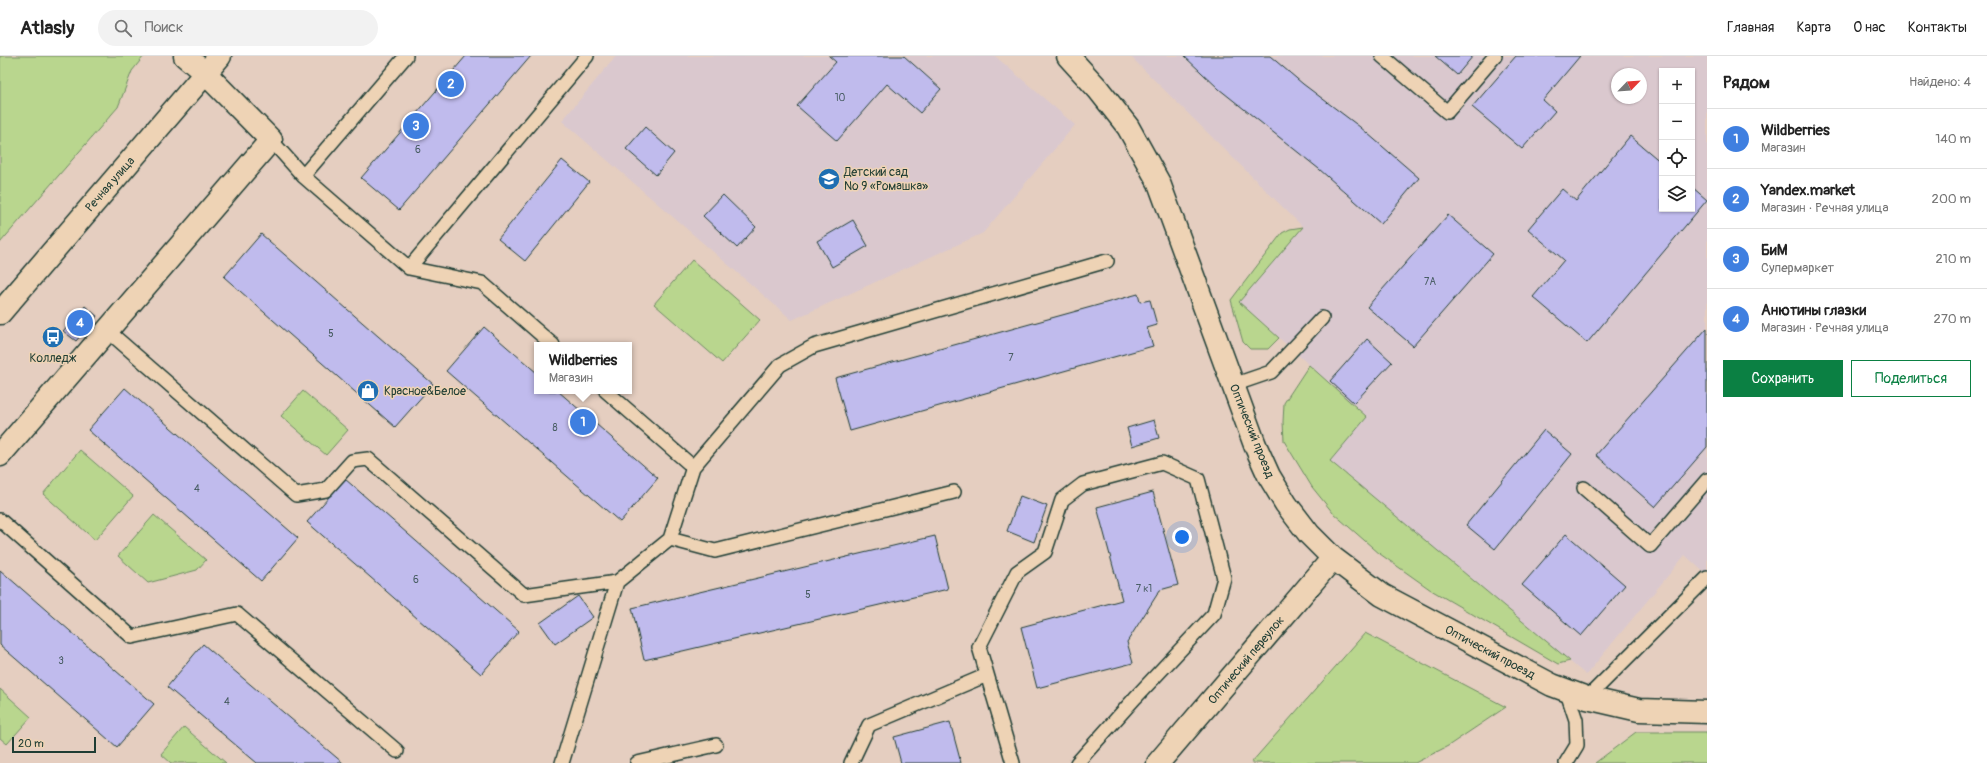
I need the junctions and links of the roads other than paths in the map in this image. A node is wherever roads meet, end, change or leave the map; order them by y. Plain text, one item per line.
1 (185, 56) edge
2 (220, 56) edge
3 (406, 56) edge
4 (587, 56) edge
5 (1068, 56) edge
6 (1382, 56) edge
7 (1495, 56) edge
8 (205, 73) junction
9 (271, 140) junction
10 (303, 176) junction
11 (1107, 261) dead end
12 (409, 268) junction
13 (0, 313) edge
14 (1322, 318) dead end
15 (108, 331) junction
16 (550, 342) edge
17 (1233, 385) junction
18 (609, 394) edge
19 (0, 455) edge
20 (693, 467) junction
21 (1707, 480) edge
22 (1584, 488) dead end
23 (954, 492) dead end
24 (0, 520) edge
25 (670, 539) junction
26 (1333, 558) junction
27 (1707, 578) edge
28 (617, 582) junction
29 (987, 675) junction
30 (1566, 690) junction
31 (1587, 698) junction
32 (1707, 712) edge
33 (716, 745) dead end
34 (397, 751) dead end
35 (562, 763) edge
36 (637, 763) edge
37 (852, 763) edge
38 (1013, 763) edge
39 (1077, 763) edge
40 (1158, 763) edge
41 (1566, 763) edge

1 - 8 street
2 - 8 street, Речная улица
3 - 10 lane
4 - 12 lane
5 - 17 street, Оптический проезд
6 - 7 lane
8 - 9 street
8 - 13 street, Речная улица
9 - 10 lane
9 - 15 street
10 - 12 lane
11 - 20 lane
12 - 16 lane
14 - 17 lane
15 - 19 street
15 - 28 lane
17 - 26 street, Оптический проезд
18 - 20 lane
20 - 25 lane
21 - 22 lane
23 - 25 lane
24 - 34 lane
25 - 28 lane
26 - 30 street, Оптический проезд
26 - 40 street, Оптический переулок
27 - 31 lane
28 - 35 lane
29 - 37 lane
29 - 38 lane
29 - 39 lane
30 - 31 street, Оптический проезд
30 - 41 lane
31 - 32 street, Оптический проезд
33 - 36 lane

